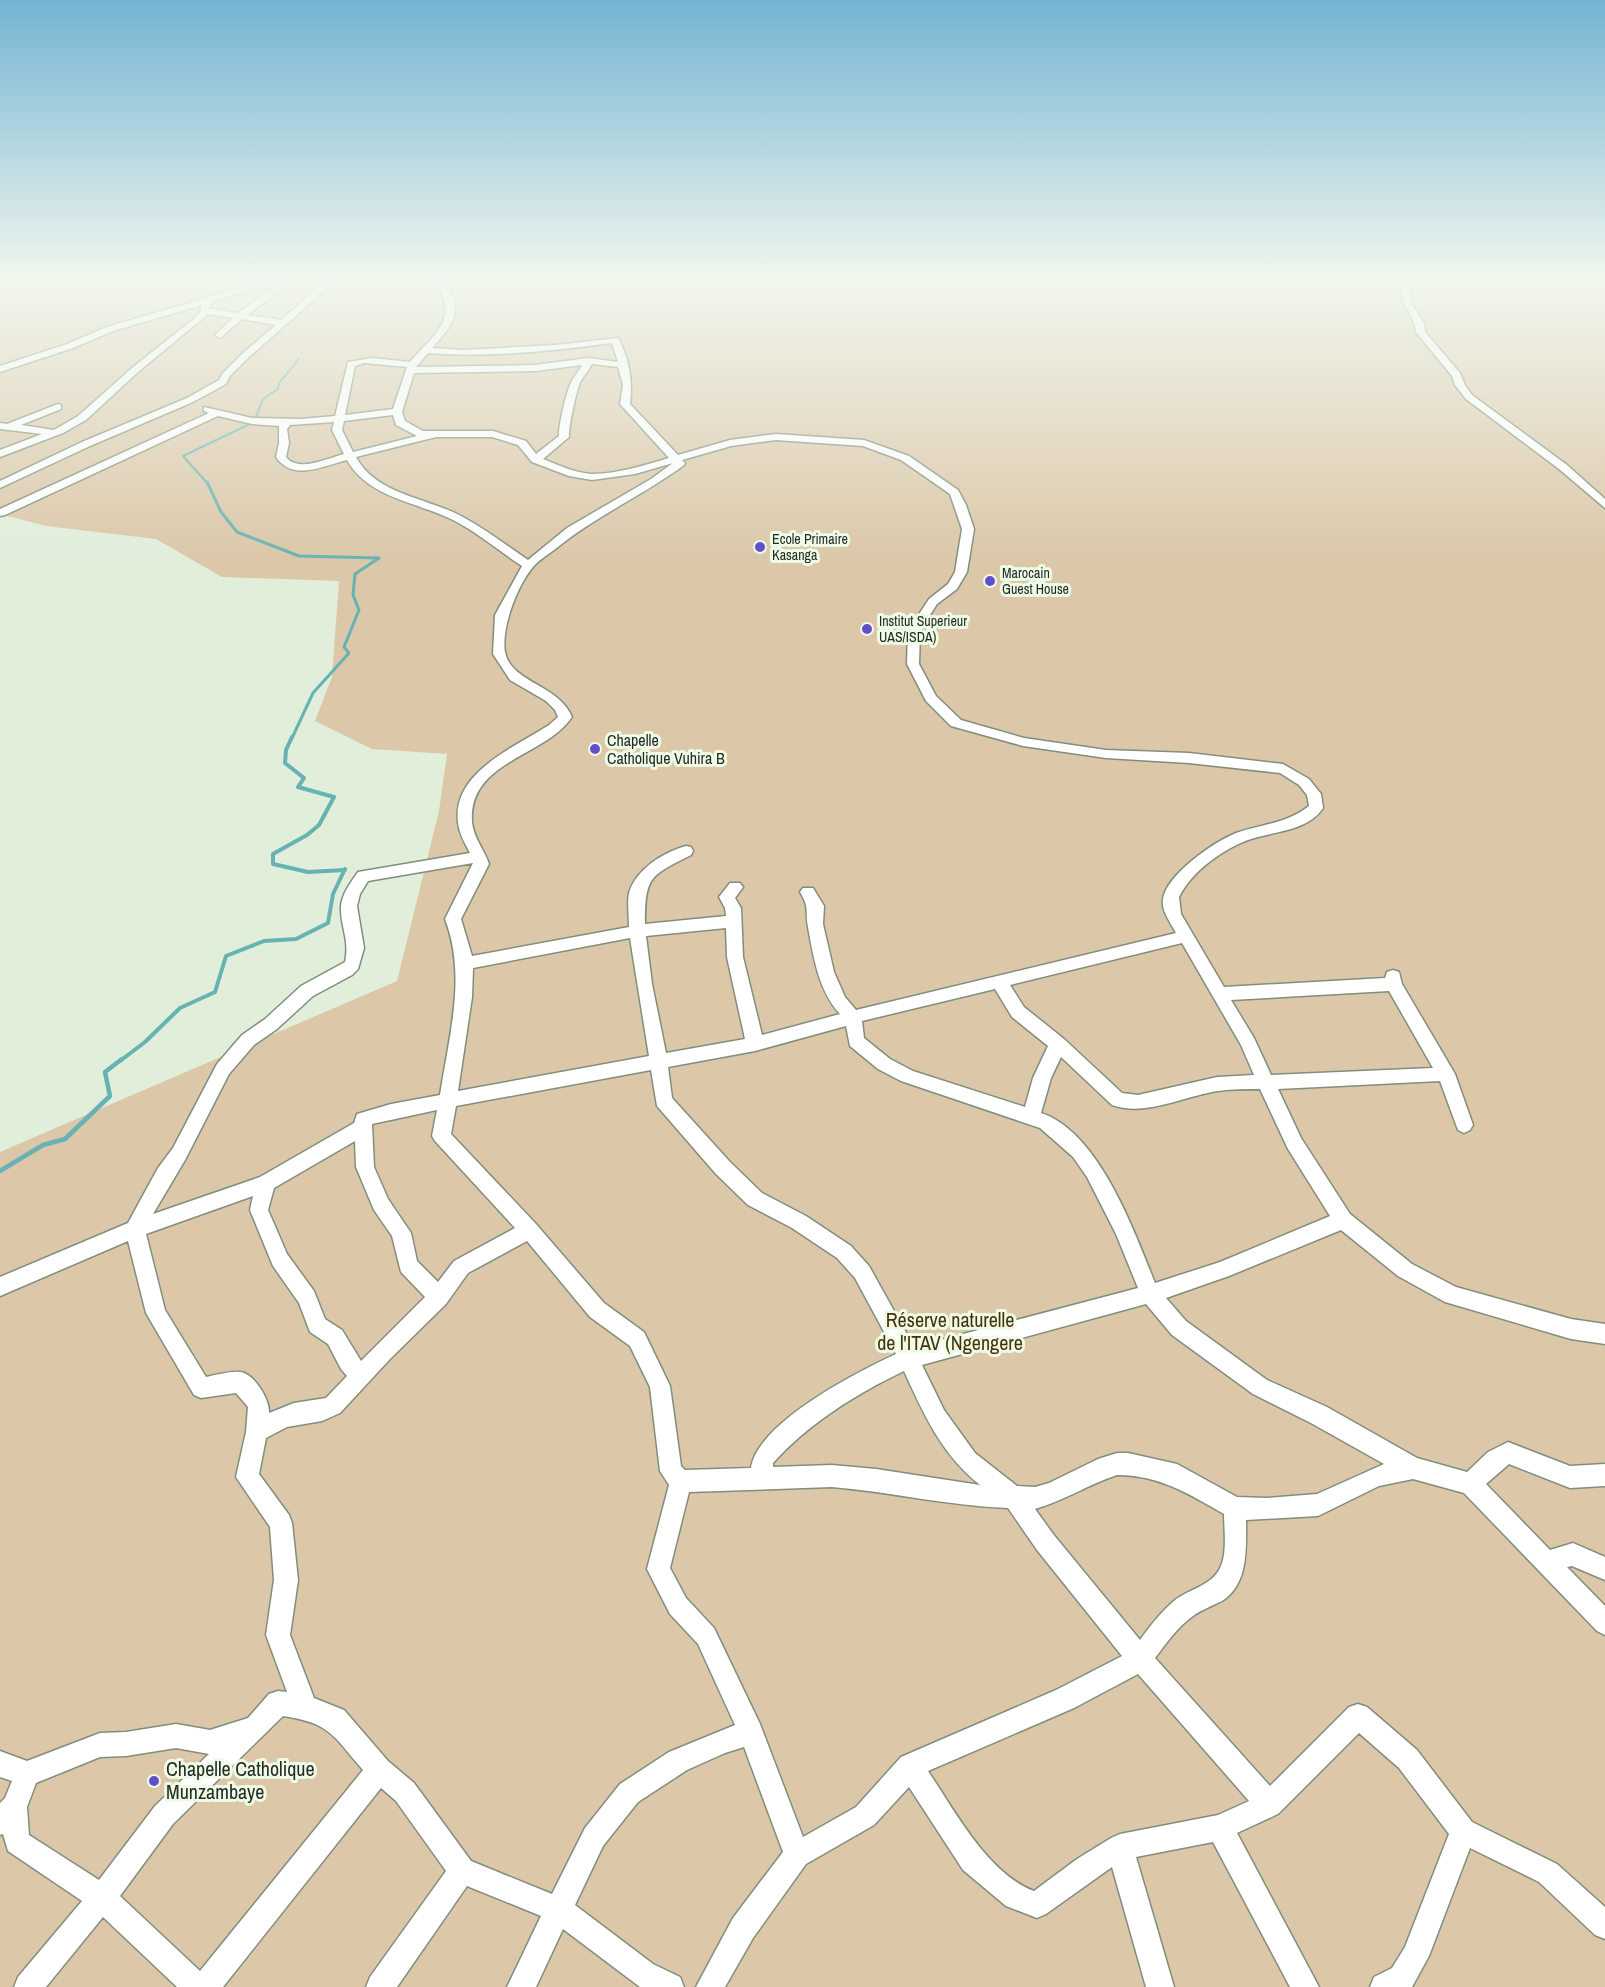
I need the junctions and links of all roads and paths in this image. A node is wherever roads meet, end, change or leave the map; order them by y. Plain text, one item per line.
1 (130, 375) edge
2 (228, 375) edge
3 (349, 375) edge
4 (409, 375) edge
5 (582, 375) edge
6 (625, 375) edge
7 (1457, 375) edge
8 (190, 400) junction
9 (58, 407) dead end
10 (397, 411) junction
11 (217, 413) junction
12 (342, 417) junction
13 (287, 423) junction
14 (3, 427) edge
15 (438, 433) junction
16 (70, 438) junction
17 (0, 454) edge
18 (349, 455) junction
19 (683, 457) junction
20 (536, 460) junction
21 (0, 473) edge
22 (12, 479) junction
23 (0, 485) edge
24 (1605, 505) edge
25 (1, 513) edge
26 (528, 565) junction
27 (686, 850) dead end
28 (480, 857) junction
29 (735, 887) dead end
30 (808, 892) dead end
31 (733, 921) junction
32 (637, 931) junction
33 (1184, 937) junction
34 (466, 963) junction
35 (998, 981) junction
36 (1220, 994) junction
37 (853, 1017) junction
38 (754, 1044) junction
39 (1058, 1044) junction
40 (660, 1062) junction
41 (1446, 1074) junction
42 (1266, 1081) junction
43 (449, 1101) junction
44 (1031, 1116) junction
45 (1464, 1125) dead end
46 (363, 1127) junction
47 (266, 1183) junction
48 (1343, 1220) junction
49 (135, 1229) junction
50 (529, 1230) junction
51 (0, 1287) edge
52 (1150, 1294) junction
53 (439, 1297) junction
54 (1605, 1334) edge
55 (908, 1359) junction
56 (361, 1376) junction
57 (257, 1432) junction
58 (1413, 1468) junction
59 (1605, 1475) edge
60 (760, 1479) junction
61 (681, 1481) junction
62 (1470, 1484) junction
63 (1015, 1499) junction
64 (1235, 1508) junction
65 (1545, 1563) junction
66 (1605, 1569) edge
67 (1605, 1623) edge
68 (1140, 1659) junction
69 (304, 1707) junction
70 (255, 1728) junction
71 (751, 1733) junction
72 (0, 1764) edge
73 (910, 1766) junction
74 (379, 1770) junction
75 (27, 1774) junction
76 (1269, 1805) junction
77 (7, 1815) edge
78 (1220, 1828) junction
79 (1463, 1831) junction
80 (1120, 1846) junction
81 (796, 1855) junction
82 (462, 1871) junction
83 (102, 1898) junction
84 (560, 1910) junction
85 (1605, 1925) edge
86 (28, 1987) edge
87 (197, 1987) edge
88 (205, 1987) edge
89 (380, 1987) edge
90 (521, 1987) edge
91 (670, 1987) edge
92 (710, 1987) edge
93 (1161, 1987) edge
94 (1305, 1987) edge
95 (1384, 1987) edge

1 - 16 street
2 - 8 street
3 - 12 street
4 - 10 street
5 - 20 street
6 - 19 street
7 - 24 street
8 - 11 street
8 - 16 street
9 - 14 street
10 - 12 street
10 - 15 street
11 - 13 street
11 - 25 street
12 - 13 street
12 - 18 street
13 - 18 street
14 - 16 street
15 - 18 street
15 - 20 street
16 - 17 street
16 - 22 street
18 - 26 street
19 - 20 street
19 - 26 street
19 - 33 street
21 - 22 street
22 - 23 street
26 - 28 street
27 - 32 street
28 - 34 street
28 - 49 street
29 - 31 street
30 - 37 street
31 - 32 street
31 - 38 street
32 - 34 street
32 - 40 street
33 - 35 street
33 - 36 street
34 - 43 street
35 - 37 street
35 - 39 street
36 - 41 street
36 - 42 street
37 - 38 street
37 - 44 street
38 - 40 street
39 - 42 street
39 - 44 street
40 - 43 street
40 - 55 street
41 - 42 street
41 - 45 street
42 - 48 street
43 - 46 street
43 - 50 street
44 - 52 street
46 - 47 street
46 - 53 street
47 - 49 street
47 - 56 street
48 - 52 street
48 - 54 street
49 - 51 street
49 - 57 street
50 - 53 street
50 - 61 street
52 - 55 street
52 - 58 street
53 - 56 street
55 - 60 street
55 - 63 street
56 - 57 street
57 - 69 street
58 - 62 street
58 - 64 street
59 - 62 street
60 - 61 street
60 - 63 street
61 - 71 street
62 - 65 street
63 - 64 street
63 - 68 street
64 - 68 street
65 - 66 street
65 - 67 street
68 - 73 street
68 - 76 street
69 - 70 street
69 - 74 street
70 - 75 street
70 - 83 street
71 - 81 street
71 - 84 street
72 - 75 street
73 - 80 street
73 - 81 street
74 - 82 street
74 - 88 street
75 - 77 street
76 - 78 street
76 - 79 street
77 - 83 street
78 - 80 street
78 - 94 street
79 - 85 street
79 - 95 street
80 - 93 street
81 - 92 street
82 - 84 street
82 - 89 street
83 - 86 street
83 - 87 street
84 - 90 street
84 - 91 street

